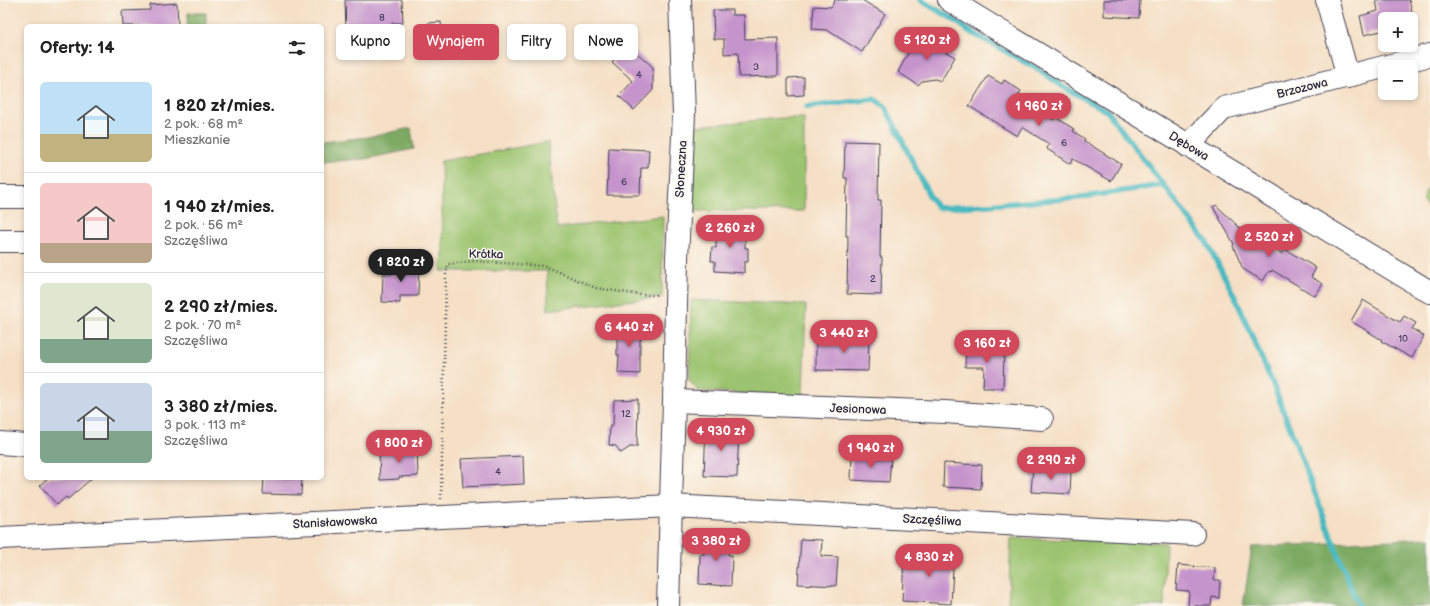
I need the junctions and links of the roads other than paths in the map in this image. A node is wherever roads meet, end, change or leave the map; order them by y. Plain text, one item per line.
1 (680, 0) edge
2 (949, 0) edge
3 (1327, 0) edge
4 (1430, 55) edge
5 (1348, 77) junction
6 (1188, 146) junction
7 (0, 197) edge
8 (24, 197) edge
9 (0, 241) edge
10 (24, 241) edge
11 (1430, 292) edge
12 (674, 401) junction
13 (1042, 419) dead end
14 (0, 443) edge
15 (24, 445) edge
16 (671, 506) junction
17 (1193, 534) dead end
18 (0, 538) edge
19 (668, 606) edge

1 - 12 street, Słoneczna
2 - 6 street, Dębowa
3 - 5 street
4 - 5 street, Brzozowa
5 - 6 street, Brzozowa
6 - 11 street, Dębowa
7 - 8 street
9 - 10 street
12 - 13 street, Jesionowa
12 - 16 street, Słoneczna
14 - 15 street
16 - 17 street, Szczęśliwa
16 - 18 street, Stanisławowska
16 - 19 street, Słoneczna

